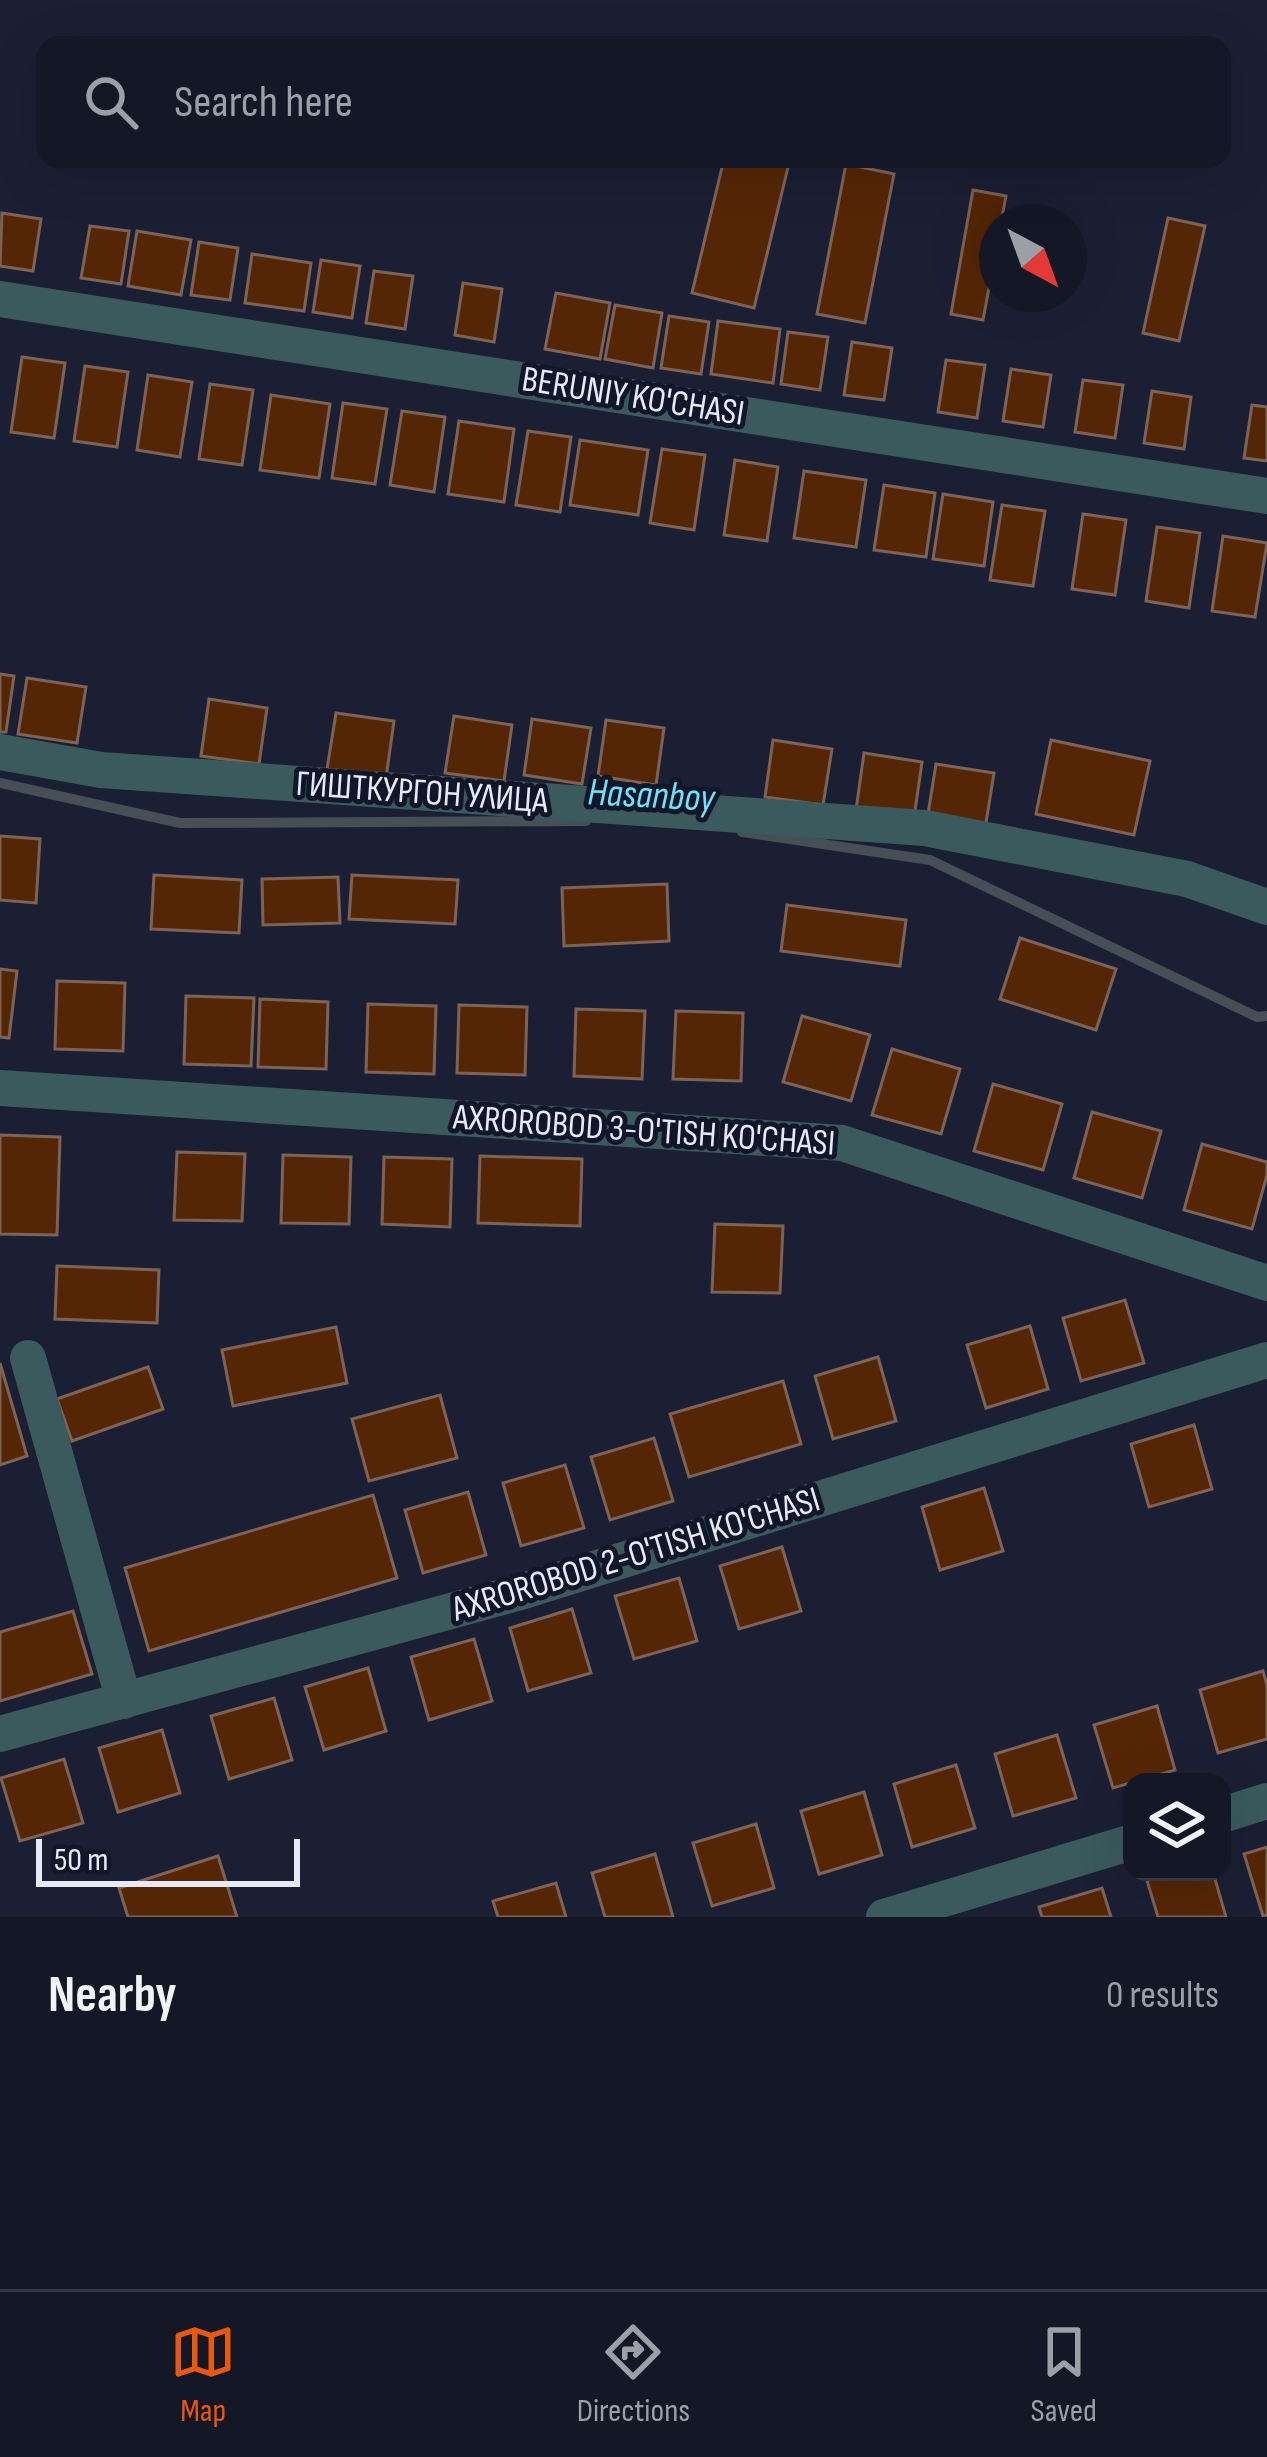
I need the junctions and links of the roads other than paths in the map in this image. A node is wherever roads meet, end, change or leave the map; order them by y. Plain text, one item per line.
1 (0, 299) edge
2 (1267, 496) edge
3 (0, 752) edge
4 (1267, 907) edge
5 (0, 1088) edge
6 (1267, 1283) edge
7 (28, 1358) dead end
8 (1267, 1360) edge
9 (124, 1701) junction
10 (0, 1734) edge
11 (1267, 1801) edge
12 (1231, 1812) edge
13 (1123, 1845) edge
14 (884, 1917) edge

1 - 2 street, BERUNIY KO'CHASI
3 - 4 street, ГИШТКУРГОН УЛИЦА
5 - 6 street, AXROROBOD 3-O'TISH KO'CHASI
7 - 9 street
8 - 9 street, AXROROBOD 2-O'TISH KO'CHASI
9 - 10 street, AXROROBOD 2-O'TISH KO'CHASI
11 - 12 street
13 - 14 street

